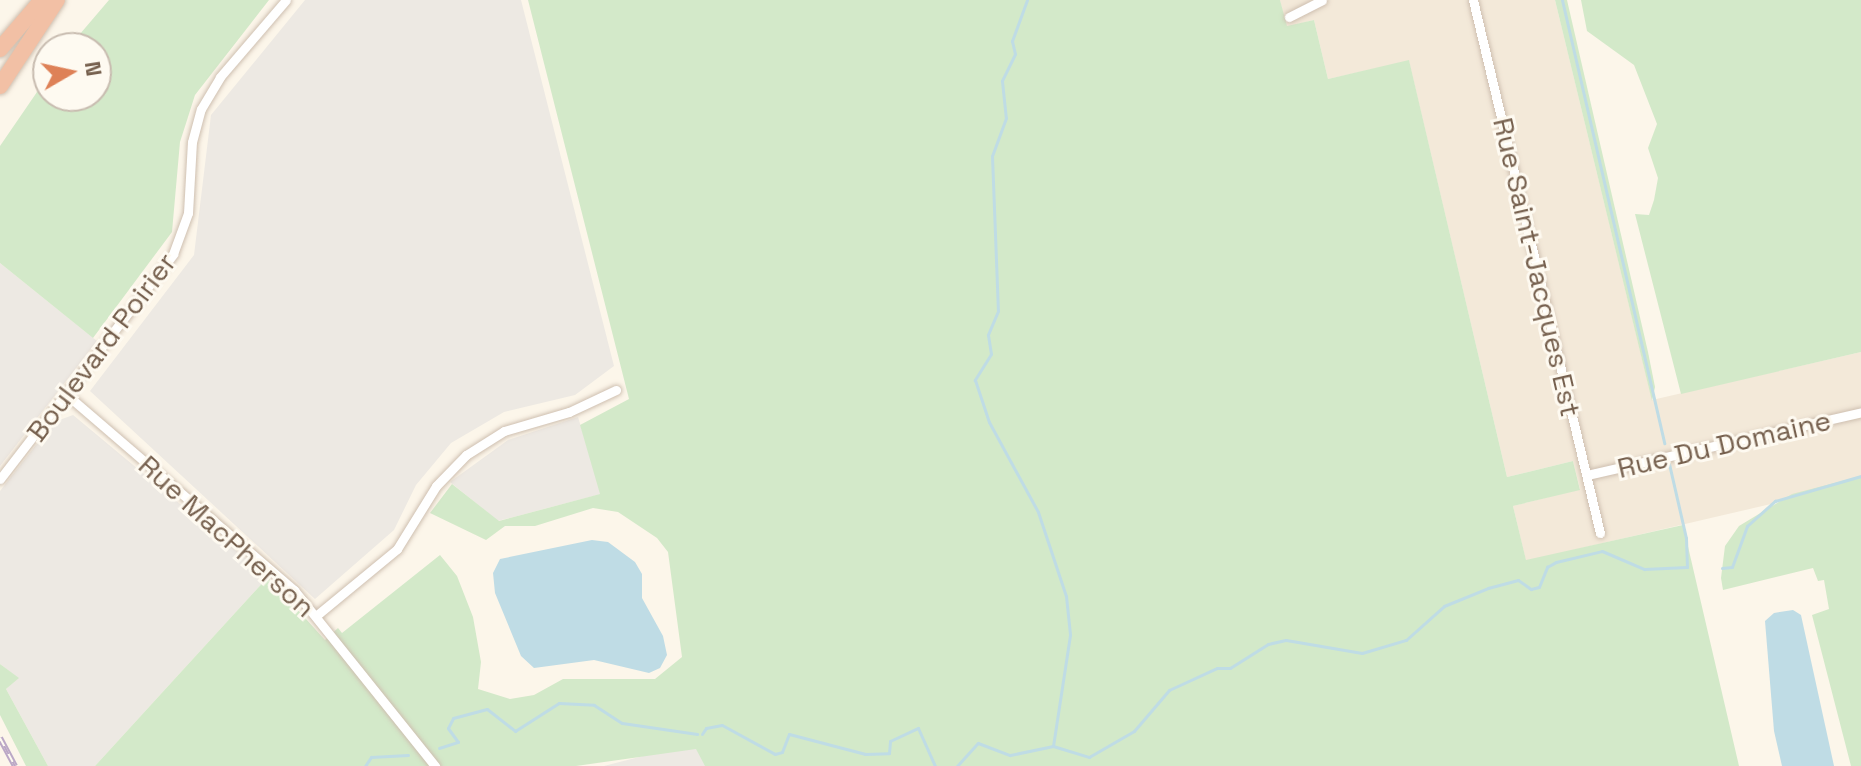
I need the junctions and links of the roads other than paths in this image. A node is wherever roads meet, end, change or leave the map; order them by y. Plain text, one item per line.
1 (42, 0) edge
2 (57, 0) edge
3 (286, 0) edge
4 (1322, 0) edge
5 (1473, 0) edge
6 (1289, 17) dead end
7 (0, 49) edge
8 (0, 86) edge
9 (616, 390) dead end
10 (66, 394) junction
11 (1861, 412) edge
12 (1587, 475) junction
13 (0, 479) edge
14 (1600, 533) dead end
15 (317, 615) junction
16 (435, 766) edge

1 - 7 highway
2 - 8 highway
3 - 10 street, Boulevard Poirier
4 - 6 street
5 - 12 street, Rue Saint-Jacques Est
9 - 15 street
10 - 13 street, Boulevard Poirier
10 - 15 street, Rue MacPherson
11 - 12 street, Rue Du Domaine
12 - 14 street, Rue Saint-Jacques Est
15 - 16 street, Rue MacPherson

